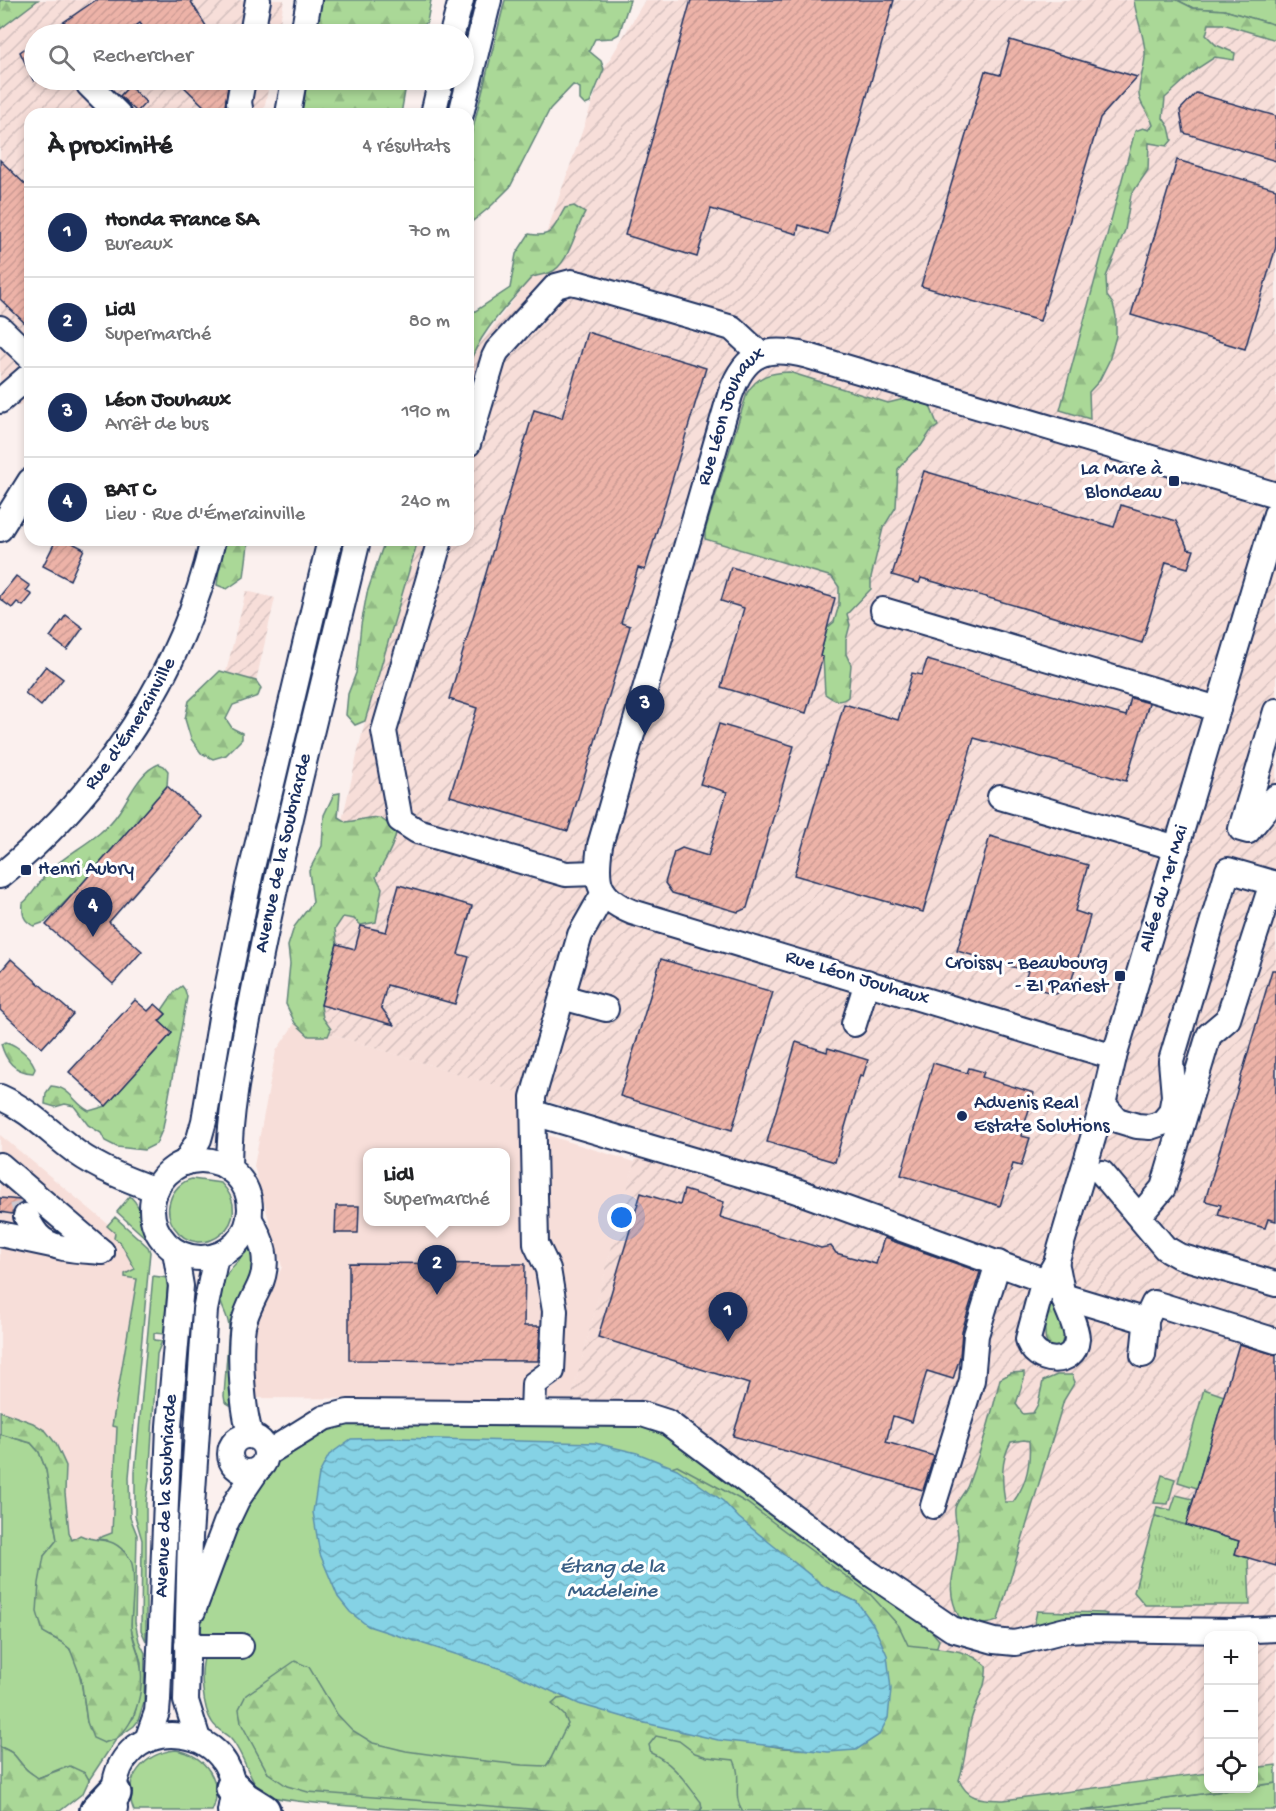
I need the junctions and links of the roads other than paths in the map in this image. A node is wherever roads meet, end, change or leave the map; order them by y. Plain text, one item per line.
1 (258, 0) edge
2 (309, 0) edge
3 (460, 0) edge
4 (489, 0) edge
5 (254, 24) edge
6 (305, 24) edge
7 (454, 24) edge
8 (474, 61) edge
9 (94, 90) edge
10 (241, 90) edge
11 (292, 90) edge
12 (439, 90) edge
13 (467, 90) edge
14 (112, 108) edge
15 (240, 108) edge
16 (289, 108) edge
17 (434, 108) edge
18 (462, 108) edge
19 (0, 328) edge
20 (24, 351) edge
21 (760, 354) junction
22 (24, 378) edge
23 (1, 389) edge
24 (474, 424) edge
25 (24, 491) edge
26 (1276, 495) edge
27 (1276, 514) edge
28 (0, 529) edge
29 (211, 546) edge
30 (329, 546) edge
31 (357, 546) edge
32 (438, 546) edge
33 (883, 610) dead end
34 (1218, 709) junction
35 (1276, 711) edge
36 (1000, 797) dead end
37 (1276, 797) edge
38 (1177, 848) junction
39 (0, 876) edge
40 (600, 883) junction
41 (1274, 884) edge
42 (867, 982) junction
43 (562, 997) junction
44 (606, 1009) dead end
45 (854, 1024) dead end
46 (1114, 1057) junction
47 (0, 1097) edge
48 (1103, 1104) junction
49 (534, 1105) junction
50 (185, 1163) junction
51 (229, 1169) junction
52 (1093, 1170) junction
53 (15, 1190) edge
54 (156, 1190) junction
55 (1142, 1210) junction
56 (249, 1218) junction
57 (0, 1234) edge
58 (57, 1246) junction
59 (175, 1251) junction
60 (216, 1256) junction
61 (998, 1263) junction
62 (1055, 1280) junction
63 (1276, 1284) edge
64 (1145, 1322) junction
65 (1276, 1341) edge
66 (1143, 1355) dead end
67 (533, 1413) junction
68 (251, 1436) junction
69 (262, 1462) junction
70 (933, 1506) dead end
71 (1276, 1629) edge
72 (187, 1635) junction
73 (241, 1646) dead end
74 (198, 1739) junction
75 (147, 1740) junction
76 (232, 1799) edge
77 (109, 1805) edge
78 (263, 1811) edge

1 - 5 street
2 - 6 street
3 - 7 street
4 - 8 street
9 - 14 street
10 - 15 street
11 - 16 street
12 - 17 street
13 - 18 street
19 - 20 street
21 - 24 street
21 - 26 street, Rue Léon Jouhaux
21 - 40 street, Rue Léon Jouhaux
22 - 23 street
25 - 28 street
27 - 34 street, Allée du 1er Mai
29 - 39 street, Rue d'Émerainville
30 - 50 street, Avenue de la Soubriarde
31 - 51 street, Avenue de la Soubriarde
32 - 40 street
33 - 34 street
34 - 38 street, Allée du 1er Mai
35 - 37 street
36 - 38 street
38 - 46 street, Allée du 1er Mai
40 - 42 street, Rue Léon Jouhaux
40 - 43 street, Rue Léon Jouhaux
41 - 48 street
41 - 55 street
42 - 45 street
42 - 46 street, Rue Léon Jouhaux
43 - 44 street
43 - 49 street, Rue Léon Jouhaux
46 - 48 street, Allée du 1er Mai
47 - 54 street
48 - 52 street, Allée du 1er Mai
49 - 61 street
49 - 67 street, Rue Léon Jouhaux
50 - 51 street
50 - 54 street
51 - 56 street
52 - 55 street
52 - 62 street, Allée du 1er Mai
53 - 58 street
53 - 58 street
54 - 59 street
55 - 63 street
56 - 60 street
56 - 68 street
57 - 58 street
59 - 60 street
59 - 75 street, Avenue de la Soubriarde
60 - 72 street, Avenue de la Soubriarde
61 - 62 street
61 - 70 street
62 - 64 street
64 - 65 street
64 - 66 street
67 - 69 street
67 - 71 street
68 - 69 street
68 - 69 street
69 - 72 street, Avenue de la Soubriarde
72 - 73 street
72 - 74 street, Avenue de la Soubriarde
74 - 75 street
74 - 76 street
75 - 77 street
76 - 78 highway

